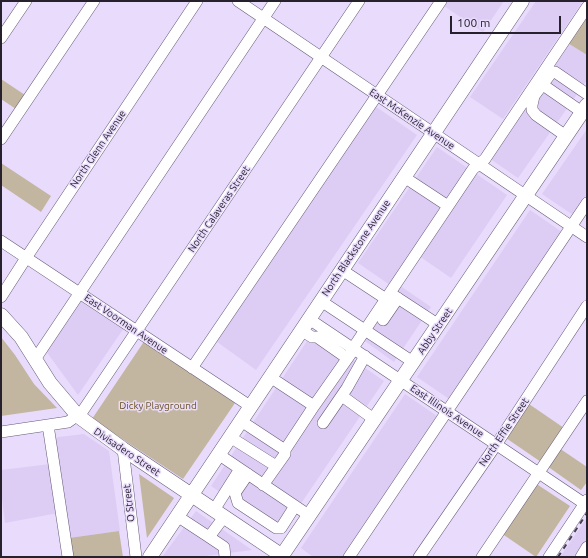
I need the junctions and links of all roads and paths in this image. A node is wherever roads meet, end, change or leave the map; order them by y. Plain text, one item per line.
1 (26, 1) edge
2 (94, 1) edge
3 (197, 1) edge
4 (238, 1) edge
5 (275, 1) edge
6 (359, 1) edge
7 (441, 1) edge
8 (522, 1) edge
9 (587, 7) edge
10 (264, 18) junction
11 (1, 38) edge
12 (322, 57) junction
13 (543, 85) junction
14 (587, 94) edge
15 (377, 95) junction
16 (584, 109) edge
17 (434, 133) junction
18 (566, 136) junction
19 (1, 140) edge
20 (479, 164) junction
21 (404, 177) junction
22 (526, 195) junction
23 (587, 204) edge
24 (448, 206) junction
25 (572, 226) junction
26 (587, 237) edge
27 (1, 241) edge
28 (26, 258) junction
29 (342, 270) junction
30 (80, 294) junction
31 (1, 297) edge
32 (392, 297) junction
33 (321, 301) junction
34 (587, 306) edge
35 (1, 315) edge
36 (305, 324) junction
37 (438, 325) junction
38 (375, 328) junction
39 (137, 331) junction
40 (351, 352) junction
41 (365, 356) junction
42 (36, 358) junction
43 (413, 362) junction
44 (192, 368) junction
45 (270, 377) junction
46 (401, 381) junction
47 (342, 396) junction
48 (587, 401) edge
49 (250, 406) junction
50 (314, 406) junction
51 (447, 411) junction
52 (78, 416) junction
53 (375, 420) junction
54 (240, 421) junction
55 (323, 423) dead end
56 (48, 425) junction
57 (1, 432) edge
58 (230, 438) junction
59 (496, 445) junction
60 (123, 449) junction
61 (285, 450) junction
62 (218, 454) junction
63 (276, 466) junction
64 (244, 472) junction
65 (538, 473) junction
66 (263, 485) junction
67 (191, 495) junction
68 (586, 502) edge
69 (295, 506) junction
70 (219, 514) junction
71 (178, 516) junction
72 (310, 516) junction
73 (209, 537) junction
74 (587, 547) edge
75 (68, 557) edge
76 (136, 557) edge
77 (150, 557) edge
78 (225, 557) edge
79 (279, 557) edge
80 (348, 557) edge
81 (419, 557) edge
82 (482, 557) edge
83 (550, 557) edge
84 (581, 557) edge

1 - 11 street
2 - 19 street
3 - 28 street, North Glenn Avenue
4 - 10 street, East McKenzie Avenue
5 - 10 street
6 - 12 street, North Calaveras Street
7 - 15 street
8 - 17 main road, North Blackstone Avenue
9 - 20 street
10 - 12 street, East McKenzie Avenue
10 - 30 street
12 - 15 street, East McKenzie Avenue
12 - 39 street, North Calaveras Street
13 - 14 street
13 - 16 street
13 - 18 street
15 - 17 street, East McKenzie Avenue
15 - 44 street
16 - 18 main road, Abby Street
17 - 20 street, East McKenzie Avenue
17 - 21 main road, North Blackstone Avenue
18 - 22 main road, Abby Street
20 - 22 street, East McKenzie Avenue
20 - 24 street
21 - 24 street
21 - 29 main road, North Blackstone Avenue
22 - 25 street, East McKenzie Avenue
22 - 37 main road, Abby Street
23 - 25 street
24 - 32 street
25 - 26 street, East McKenzie Avenue
25 - 51 street
27 - 28 street, East Voorman Avenue
28 - 30 street, East Voorman Avenue
28 - 31 street, North Glenn Avenue
29 - 32 street
29 - 33 main road, North Blackstone Avenue
30 - 39 street, East Voorman Avenue
30 - 42 street
32 - 37 street
32 - 38 street
32 - 38 street
33 - 36 main road, North Blackstone Avenue
33 - 38 street
34 - 59 street, North Effie Street
35 - 42 main road, Divisadero Street
36 - 40 street, East Illinois Avenue
36 - 45 main road, North Blackstone Avenue
37 - 43 main road, Abby Street
38 - 40 street
38 - 43 street
39 - 44 street, East Voorman Avenue
39 - 52 street, North Calaveras Street
40 - 41 street, East Illinois Avenue
40 - 50 street
41 - 46 street, East Illinois Avenue
41 - 47 street
42 - 52 main road, Divisadero Street
43 - 46 main road, Abby Street
44 - 49 street, East Voorman Avenue
45 - 49 main road, North Blackstone Avenue
45 - 50 street
46 - 51 street, East Illinois Avenue
46 - 53 main road, Abby Street
47 - 53 street
47 - 55 street
48 - 65 street
49 - 54 main road, North Blackstone Avenue
50 - 61 street
51 - 59 street, East Illinois Avenue
51 - 80 street
52 - 56 street
52 - 60 main road, Divisadero Street
53 - 72 main road, Abby Street
54 - 58 main road, North Blackstone Avenue
54 - 61 street
56 - 57 street
56 - 75 street
58 - 62 main road, North Blackstone Avenue
58 - 63 street
59 - 65 street, East Illinois Avenue
59 - 81 street, North Effie Street
60 - 67 main road, Divisadero Street
60 - 76 street, O Street
61 - 63 street
62 - 64 street
62 - 67 main road, North Blackstone Avenue
63 - 66 street
64 - 66 street
64 - 69 street
64 - 70 street
65 - 68 street, East Illinois Avenue
65 - 82 street
66 - 69 street
67 - 70 main road, Divisadero Street
67 - 71 main road, North Blackstone Avenue
68 - 83 street
69 - 72 street
70 - 73 street
70 - 79 main road, Divisadero Street
71 - 73 street
71 - 77 main road, North Blackstone Avenue
72 - 79 main road, Abby Street
73 - 78 street
74 - 84 street

